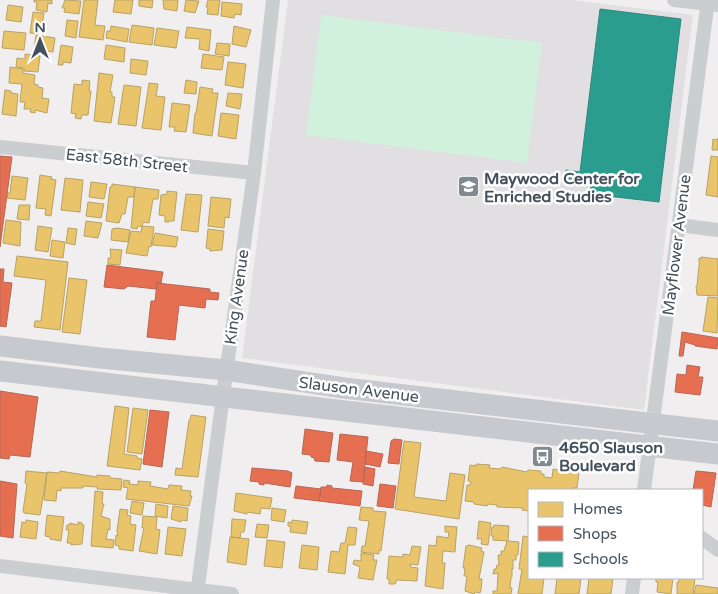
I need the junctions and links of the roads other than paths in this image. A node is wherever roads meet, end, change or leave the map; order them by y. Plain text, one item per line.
1 (273, 0) edge
2 (674, 0) edge
3 (711, 3) edge
4 (0, 147) edge
5 (254, 173) junction
6 (679, 225) junction
7 (718, 230) edge
8 (0, 346) edge
9 (226, 370) junction
10 (0, 371) edge
11 (223, 396) junction
12 (654, 423) junction
13 (718, 431) edge
14 (651, 446) junction
15 (718, 454) edge
16 (644, 489) edge
17 (703, 539) edge
18 (718, 550) edge
19 (0, 566) edge
20 (634, 579) edge
21 (197, 592) edge
22 (232, 594) edge
23 (632, 594) edge

1 - 5 street, King Avenue
2 - 3 street
3 - 6 street, Mayflower Avenue
4 - 5 street, East 58th Street
5 - 9 street, King Avenue
6 - 7 street
6 - 12 street, Mayflower Avenue
8 - 9 main road, Slauson Avenue
9 - 11 street, King Avenue
9 - 12 main road, Slauson Avenue
10 - 11 main road, Slauson Avenue
11 - 14 main road, Slauson Avenue
11 - 21 street, King Avenue
12 - 13 main road, Slauson Avenue
12 - 14 street, Mayflower Avenue
14 - 15 main road, Slauson Avenue
14 - 16 street, Mayflower Avenue
17 - 18 street
19 - 21 street
20 - 23 street
21 - 22 street

